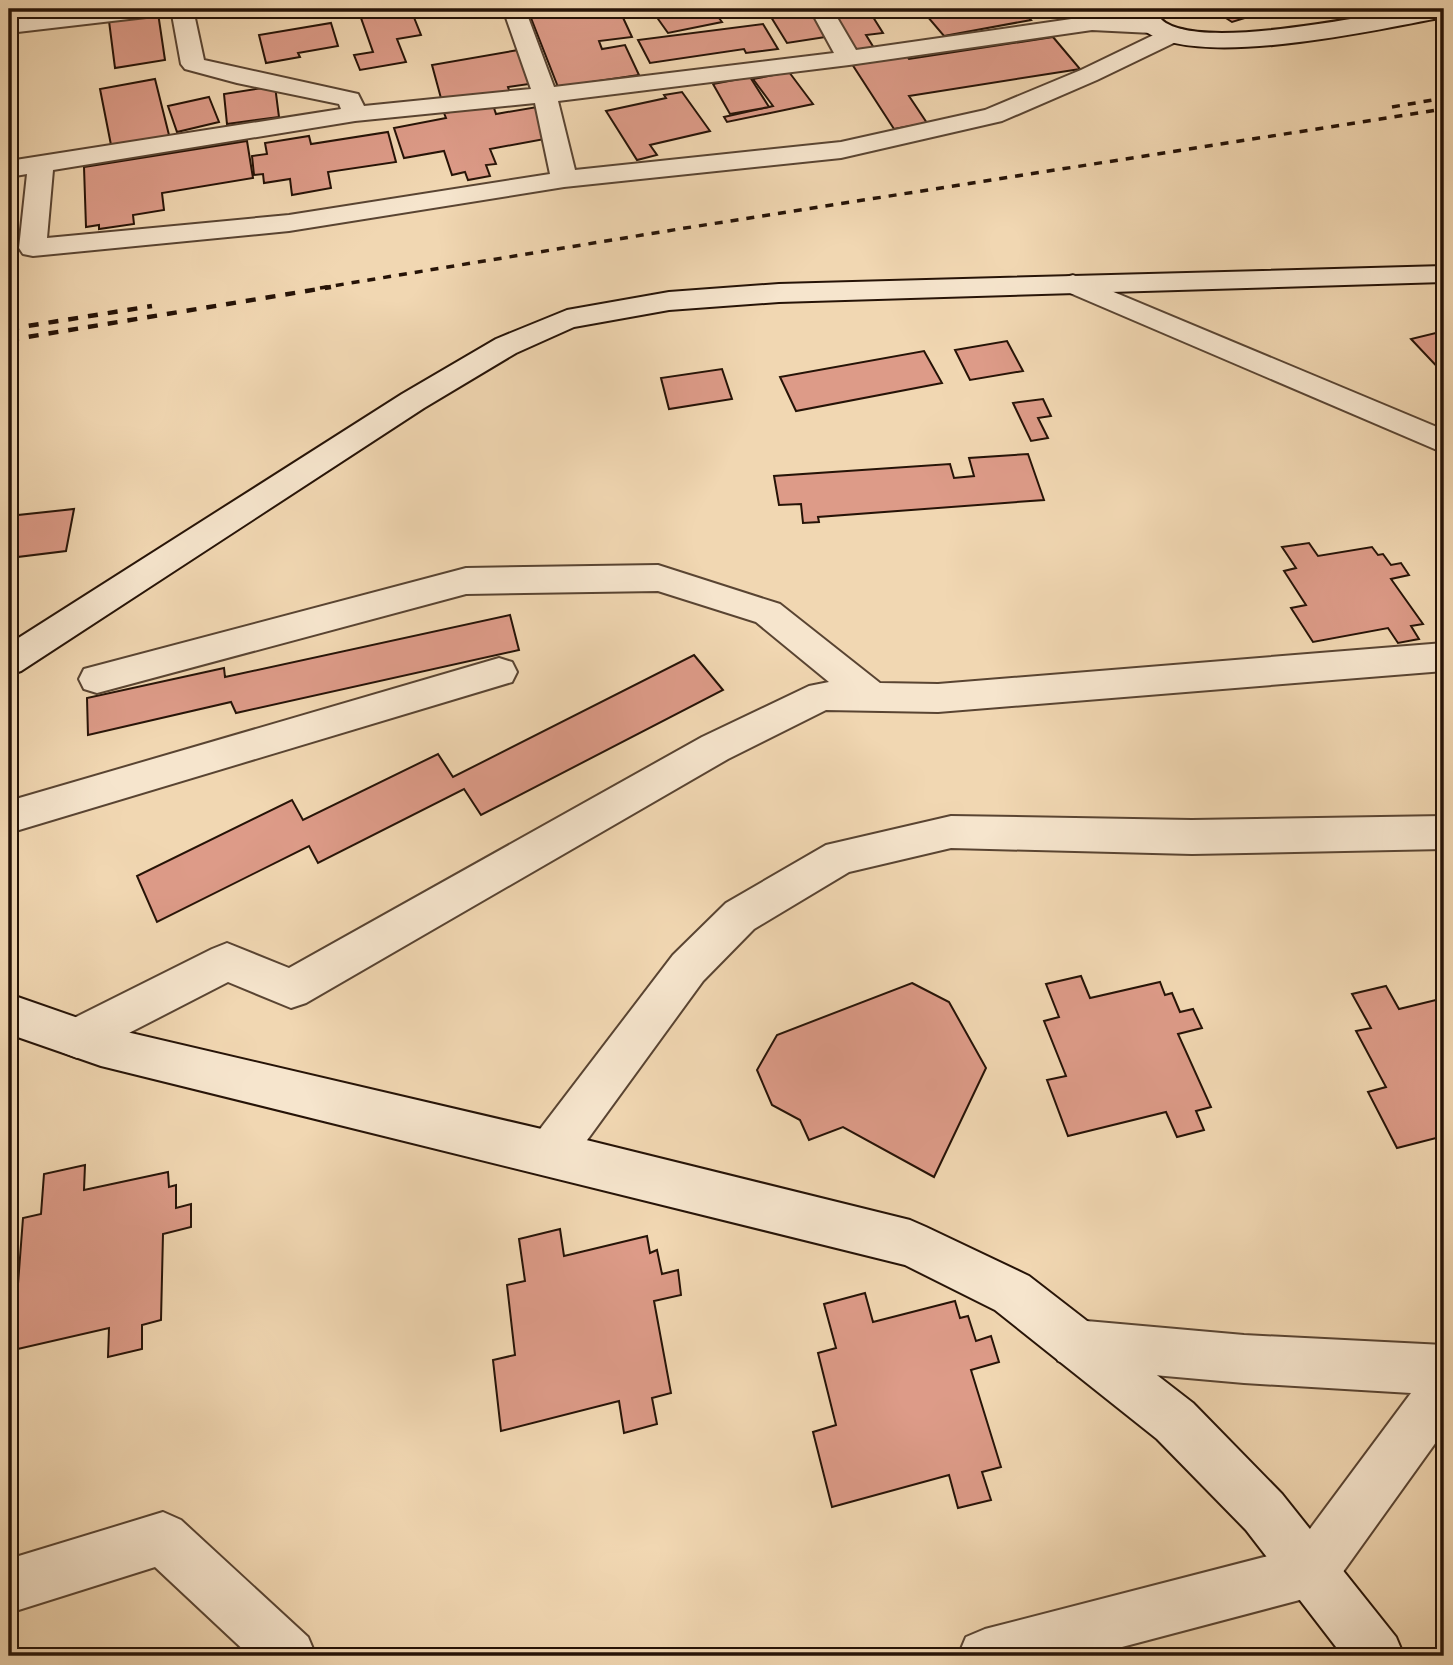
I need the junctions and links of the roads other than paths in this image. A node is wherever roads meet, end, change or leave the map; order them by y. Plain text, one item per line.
1 (155, 9) edge
2 (182, 9) edge
3 (514, 9) edge
4 (821, 9) edge
5 (1444, 10) edge
6 (1158, 23) edge
7 (9, 26) edge
8 (849, 58) junction
9 (545, 95) junction
10 (355, 114) junction
11 (41, 164) junction
12 (9, 169) edge
13 (564, 179) junction
14 (1444, 274) edge
15 (1073, 284) junction
16 (1444, 442) edge
17 (1444, 657) edge
18 (9, 661) edge
19 (499, 672) dead end
20 (97, 679) dead end
21 (873, 697) junction
22 (9, 817) edge
23 (1444, 832) edge
24 (9, 1014) edge
25 (77, 1038) junction
26 (550, 1153) junction
27 (1075, 1344) junction
28 (1444, 1370) edge
29 (1444, 1390) edge
30 (1311, 1571) junction
31 (9, 1586) edge
32 (289, 1656) edge
33 (985, 1656) edge
34 (1377, 1656) edge

1 - 7 street
2 - 10 street
3 - 9 street
4 - 8 street
5 - 6 street
6 - 8 street
6 - 13 street
8 - 9 street
9 - 10 street
9 - 13 street
10 - 11 street
11 - 12 street
11 - 13 street
14 - 15 street
15 - 16 street
15 - 18 street
17 - 21 street
19 - 22 street
20 - 21 street
21 - 25 street
23 - 26 street
24 - 25 street
25 - 26 street
26 - 27 street
27 - 28 street
27 - 30 street
29 - 30 street
30 - 33 street
30 - 34 street
31 - 32 street

